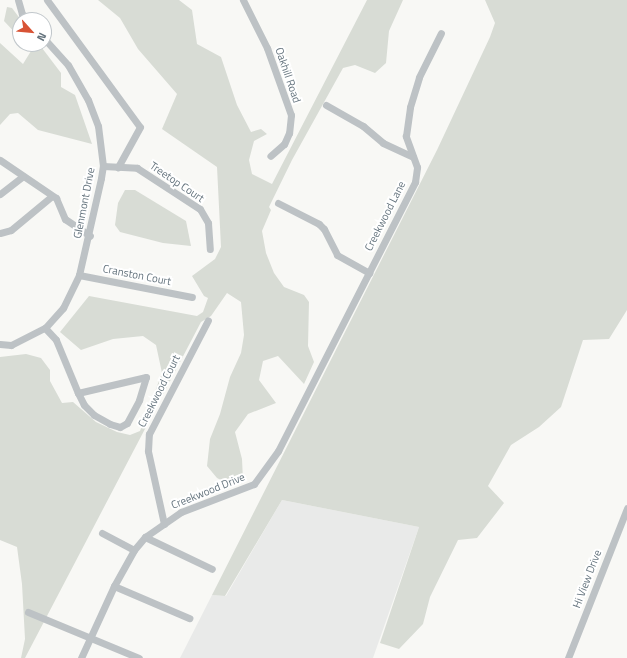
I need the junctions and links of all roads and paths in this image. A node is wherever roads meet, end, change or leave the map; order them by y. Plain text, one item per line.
1 (18, 0) edge
2 (47, 0) edge
3 (243, 0) edge
4 (21, 12) edge
5 (441, 33) dead end
6 (52, 47) edge
7 (326, 105) dead end
8 (270, 156) dead end
9 (413, 157) junction
10 (0, 160) edge
11 (103, 166) junction
12 (118, 167) junction
13 (23, 176) junction
14 (0, 194) edge
15 (52, 196) junction
16 (278, 204) dead end
17 (0, 233) edge
18 (90, 236) junction
19 (210, 248) dead end
20 (369, 273) junction
21 (79, 275) junction
22 (192, 297) dead end
23 (208, 320) dead end
24 (45, 328) junction
25 (0, 344) edge
26 (78, 393) junction
27 (627, 508) edge
28 (164, 524) junction
29 (102, 534) dead end
30 (145, 537) junction
31 (134, 550) junction
32 (212, 569) dead end
33 (114, 586) junction
34 (28, 612) dead end
35 (189, 618) dead end
36 (90, 636) junction
37 (81, 658) edge
38 (139, 658) edge
39 (568, 658) edge

1 - 4 street
2 - 12 street
3 - 8 street, Oakhill Road
5 - 9 street, Creekwood Lane
6 - 11 street, Glenmont Drive
7 - 9 street
9 - 20 street, Creekwood Lane
10 - 13 street
11 - 12 street, Treetop Court
11 - 18 street, Glenmont Drive
12 - 19 street, Treetop Court
13 - 14 street
13 - 15 street
15 - 17 street
15 - 18 street
16 - 20 street
18 - 21 street, Glenmont Drive
20 - 28 street, Creekwood Drive
21 - 22 street, Cranston Court
21 - 24 street, Glenmont Drive
23 - 28 street, Creekwood Court
24 - 25 street, Glenmont Drive
24 - 26 street
26 - 26 street
27 - 39 street, Hi View Drive
28 - 30 street, Creekwood Drive
29 - 31 street
30 - 31 street, Creekwood Drive
30 - 32 street
31 - 33 street, Creekwood Drive
33 - 35 street
33 - 36 street, Creekwood Drive
34 - 36 street
36 - 37 street, Creekwood Drive
36 - 38 street

